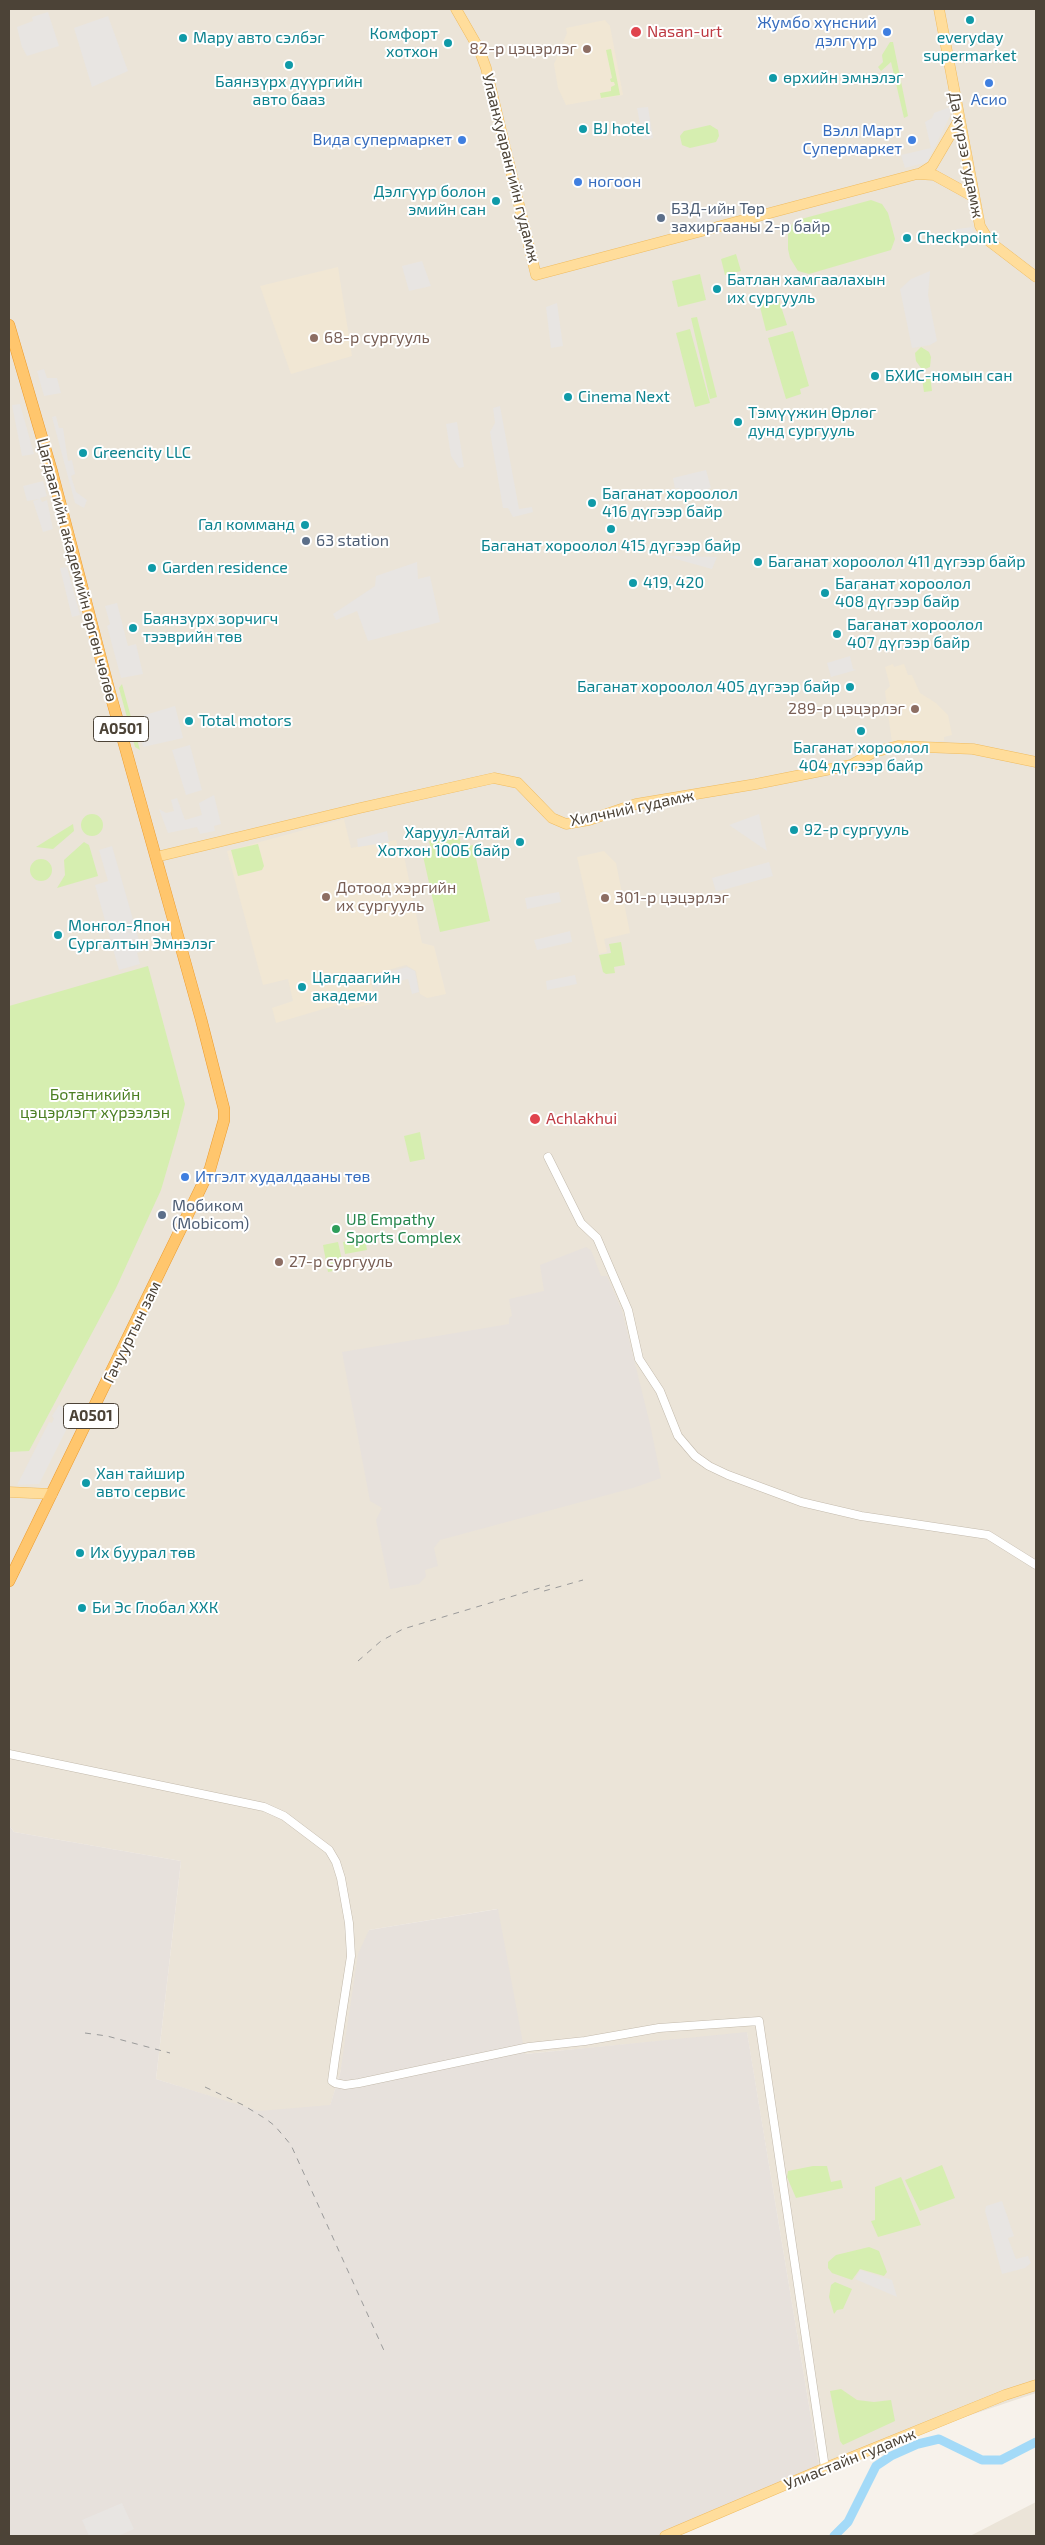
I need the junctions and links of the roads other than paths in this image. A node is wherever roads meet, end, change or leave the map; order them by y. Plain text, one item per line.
1 (456, 9) edge
2 (939, 9) edge
3 (959, 120) junction
4 (917, 174) junction
5 (974, 197) junction
6 (1036, 277) edge
7 (9, 325) edge
8 (1036, 762) edge
9 (156, 857) junction
10 (220, 1135) joint
11 (548, 1157) dead end
12 (9, 1492) edge
13 (52, 1494) junction
14 (1036, 1564) edge
15 (9, 1581) edge
16 (9, 1754) edge
17 (1036, 2385) edge
18 (825, 2468) junction
19 (664, 2536) edge

1 - 4 main road, Улаанхуарангийн гудамж
2 - 3 main road, Да хүрээ гудамж
3 - 4 main road
3 - 5 main road, Да хүрээ гудамж
4 - 5 main road
5 - 6 main road, Да хүрээ гудамж
7 - 9 highway, Цагдаагийн академийн өргөн чөлөө / A0501
8 - 9 main road, Хилчний гудамж
9 - 10 highway, Цагдаагийн академийн өргөн чөлөө / A0501
10 - 13 highway, Гачууртын зам / A0501
11 - 14 street
12 - 13 main road
13 - 15 highway, Гачууртын зам / A0501
16 - 18 street
17 - 18 main road, Улиастайн гудамж
18 - 19 main road, Улиастайн гудамж

